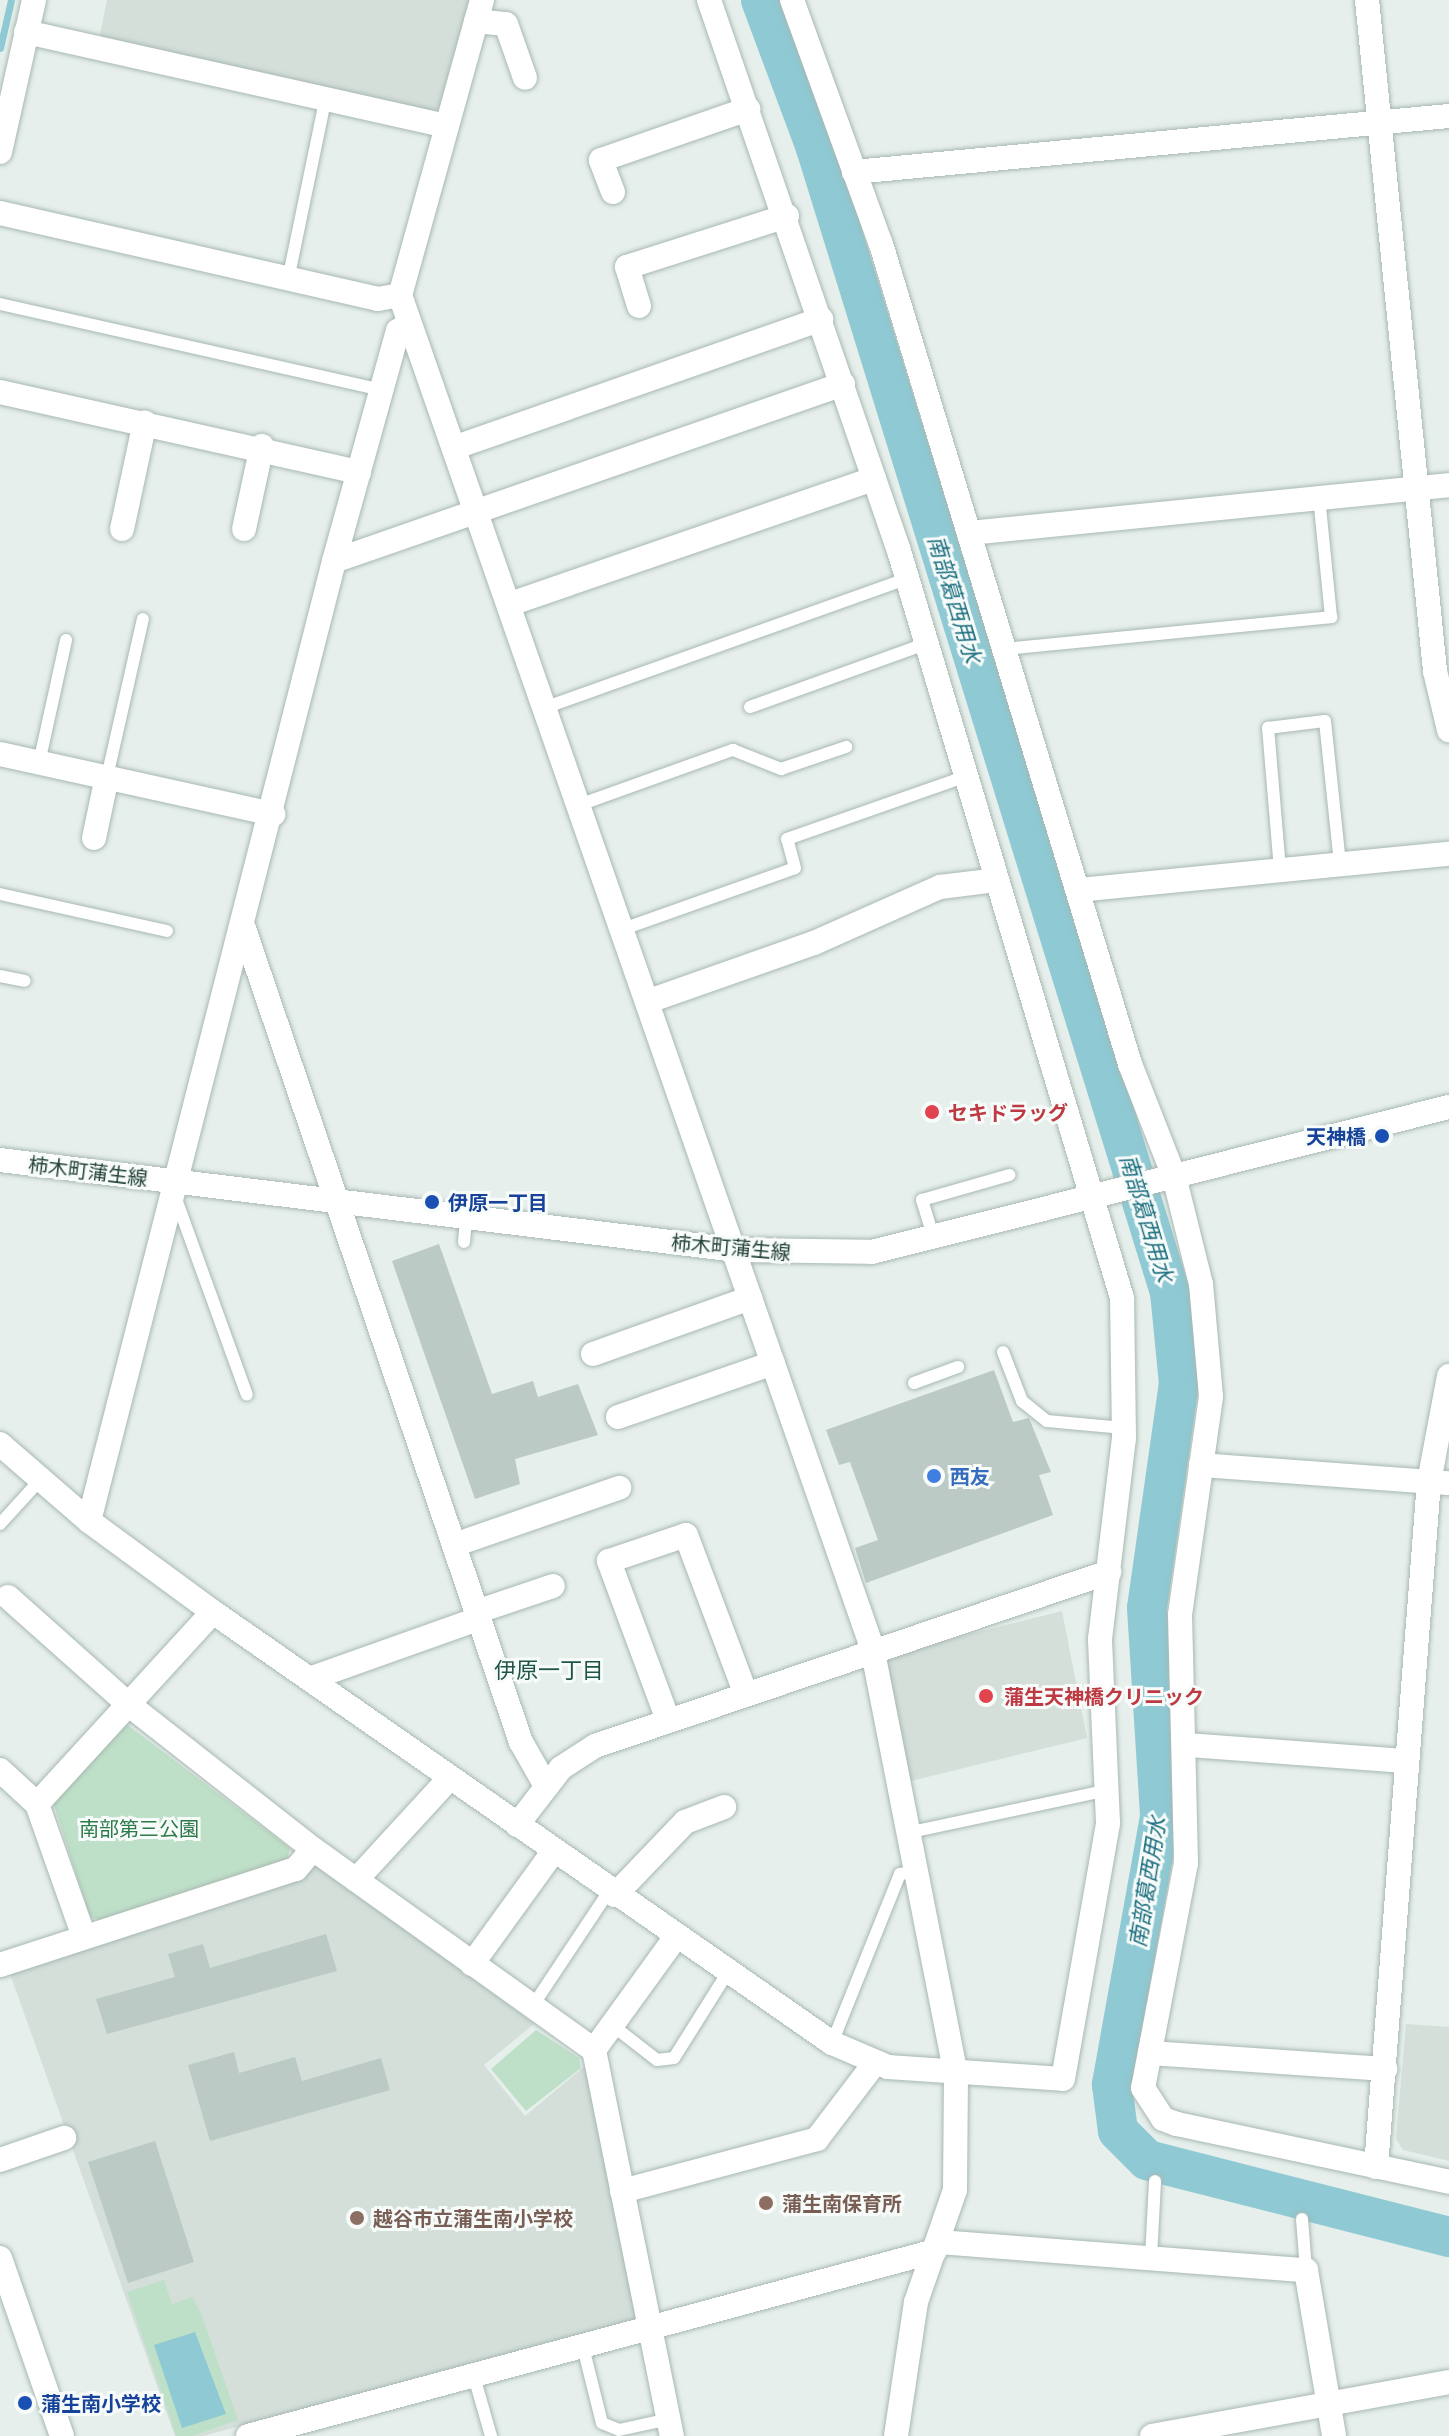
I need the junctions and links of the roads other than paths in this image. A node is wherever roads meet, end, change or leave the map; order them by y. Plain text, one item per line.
1 (34, 0) edge
2 (709, 0) edge
3 (792, 0) edge
4 (1367, 0) edge
5 (479, 10) edge
6 (26, 32) junction
7 (525, 78) dead end
8 (326, 96) junction
9 (748, 109) junction
10 (1449, 116) edge
11 (1380, 122) junction
12 (447, 126) junction
13 (0, 152) edge
14 (854, 172) junction
15 (613, 192) dead end
16 (0, 213) edge
17 (787, 216) junction
18 (289, 275) junction
19 (400, 295) junction
20 (0, 304) edge
21 (639, 306) dead end
22 (821, 319) junction
23 (410, 323) junction
24 (843, 384) junction
25 (381, 390) junction
26 (0, 392) edge
27 (145, 422) junction
28 (262, 446) junction
29 (456, 447) junction
30 (359, 472) junction
31 (874, 479) junction
32 (1449, 485) edge
33 (1417, 488) junction
34 (1319, 497) junction
35 (478, 513) junction
36 (122, 529) dead end
37 (244, 529) dead end
38 (969, 533) junction
39 (334, 561) junction
40 (906, 579) junction
41 (510, 604) junction
42 (143, 619) dead end
43 (66, 640) dead end
44 (925, 644) junction
45 (1005, 649) junction
46 (750, 707) dead end
47 (544, 708) junction
48 (1449, 730) edge
49 (846, 747) dead end
50 (0, 754) edge
51 (39, 763) junction
52 (107, 777) junction
53 (964, 777) junction
54 (579, 805) junction
55 (273, 814) junction
56 (94, 838) dead end
57 (1449, 854) edge
58 (1340, 864) junction
59 (1280, 870) junction
60 (996, 880) junction
61 (1079, 890) junction
62 (2, 894) edge
63 (0, 910) edge
64 (243, 926) junction
65 (623, 929) junction
66 (167, 931) dead end
67 (0, 976) edge
68 (25, 981) dead end
69 (649, 1001) junction
70 (1449, 1107) edge
71 (0, 1160) edge
72 (1009, 1175) dead end
73 (1168, 1177) junction
74 (175, 1188) junction
75 (1097, 1197) junction
76 (341, 1204) junction
77 (934, 1239) junction
78 (736, 1250) junction
79 (750, 1298) junction
80 (1003, 1352) dead end
81 (593, 1354) dead end
82 (773, 1363) junction
83 (958, 1367) dead end
84 (1449, 1376) edge
85 (914, 1383) dead end
86 (247, 1395) dead end
87 (618, 1417) dead end
88 (1124, 1428) junction
89 (0, 1444) edge
90 (1201, 1465) junction
91 (40, 1480) junction
92 (1439, 1483) edge
93 (619, 1488) dead end
94 (89, 1521) junction
95 (0, 1524) edge
96 (454, 1545) junction
97 (1109, 1572) junction
98 (553, 1586) dead end
99 (4, 1601) edge
100 (213, 1612) junction
101 (477, 1616) junction
102 (872, 1647) junction
103 (312, 1678) junction
104 (745, 1692) junction
105 (128, 1704) junction
106 (668, 1720) junction
107 (1188, 1745) junction
108 (1406, 1761) junction
109 (0, 1770) edge
110 (449, 1779) junction
111 (546, 1786) junction
112 (1109, 1790) junction
113 (37, 1804) junction
114 (724, 1807) dead end
115 (517, 1825) junction
116 (911, 1832) junction
117 (313, 1849) junction
118 (553, 1852) junction
119 (919, 1871) junction
120 (356, 1880) junction
121 (612, 1893) junction
122 (84, 1937) junction
123 (675, 1938) junction
124 (472, 1964) junction
125 (0, 1965) edge
126 (726, 1975) junction
127 (532, 2007) junction
128 (612, 2025) junction
129 (832, 2043) junction
130 (594, 2050) junction
131 (1150, 2053) junction
132 (875, 2063) junction
133 (1385, 2069) junction
134 (956, 2076) junction
135 (64, 2138) dead end
136 (0, 2160) edge
137 (1376, 2167) junction
138 (1155, 2181) dead end
139 (1449, 2182) edge
140 (622, 2191) junction
141 (1302, 2219) dead end
142 (937, 2246) junction
143 (0, 2258) edge
144 (1151, 2258) junction
145 (1306, 2270) junction
146 (650, 2325) junction
147 (582, 2343) junction
148 (473, 2373) junction
149 (1449, 2382) edge
150 (1329, 2404) junction
151 (670, 2428) edge
152 (1231, 2429) edge
153 (62, 2436) edge
154 (248, 2436) edge
155 (491, 2436) edge
156 (896, 2436) edge
157 (1152, 2436) edge
158 (1334, 2436) edge

1 - 6 street
2 - 9 street
3 - 14 street
4 - 11 street
5 - 7 street
5 - 12 street
6 - 8 street
6 - 13 street
8 - 12 street
8 - 18 lane
9 - 15 street
9 - 17 street
10 - 11 street
11 - 14 street
11 - 33 street
12 - 19 street
14 - 38 street
16 - 18 street
17 - 21 street
17 - 22 street
18 - 19 street
19 - 23 street
20 - 25 lane
22 - 24 street
22 - 29 street
23 - 25 street
23 - 29 street
24 - 31 street
24 - 35 street
25 - 30 street
26 - 27 street
27 - 28 street
27 - 36 street
28 - 30 street
28 - 37 street
29 - 35 street
30 - 39 street
31 - 40 street
31 - 41 street
32 - 33 street
33 - 34 street
33 - 48 street
34 - 38 street
34 - 45 lane
35 - 39 street
35 - 41 street
38 - 45 street
39 - 55 street
40 - 44 street
40 - 47 lane
41 - 47 street
42 - 52 lane
43 - 51 lane
44 - 46 lane
44 - 53 street
45 - 61 street
47 - 54 street
49 - 54 lane
50 - 51 street
51 - 52 street
52 - 55 street
52 - 56 street
53 - 60 street
53 - 65 lane
54 - 65 street
55 - 64 street
57 - 58 street
58 - 59 street
58 - 59 lane
59 - 61 street
60 - 69 street
60 - 75 street
61 - 73 street
62 - 63 lane
62 - 66 lane
64 - 74 street
64 - 76 street
65 - 69 street
67 - 68 lane
69 - 78 street
70 - 73 street, 柿木町蒲生線
71 - 74 street, 柿木町蒲生線
72 - 77 lane
73 - 75 street, 柿木町蒲生線
73 - 90 street
74 - 76 street, 柿木町蒲生線
74 - 86 lane
74 - 94 street
75 - 77 street, 柿木町蒲生線
75 - 88 street
76 - 78 street, 柿木町蒲生線
76 - 96 street
77 - 78 street, 柿木町蒲生線
78 - 79 street
79 - 81 street
79 - 82 street
80 - 88 lane
82 - 87 street
82 - 102 street
83 - 85 lane
84 - 92 street
88 - 97 street
89 - 91 street
90 - 92 street
90 - 107 street
91 - 94 street
91 - 95 lane
92 - 108 street
93 - 96 street
94 - 100 street
96 - 101 street
97 - 102 street
97 - 112 street
98 - 101 street
99 - 105 street
100 - 103 street
100 - 105 street
101 - 103 street
101 - 111 street
102 - 104 street
102 - 116 street
103 - 110 street
104 - 106 street
104 - 106 street
105 - 113 street
105 - 117 street
106 - 111 street
107 - 108 street
107 - 131 street
108 - 133 street
109 - 113 street
110 - 115 street
110 - 120 street
111 - 115 street
112 - 116 lane
112 - 134 street
113 - 122 street
114 - 121 street
115 - 118 street
116 - 119 street
117 - 120 street
117 - 122 street
118 - 121 street
118 - 124 street
119 - 129 lane
119 - 134 street
120 - 124 street
121 - 123 street
121 - 127 lane
122 - 125 street
123 - 126 street
123 - 128 street
124 - 127 street
126 - 128 lane
126 - 129 street
127 - 130 street
128 - 130 street
129 - 132 street
130 - 140 street
131 - 133 street
131 - 137 street
132 - 134 street
132 - 140 street
133 - 137 street
134 - 142 street
135 - 136 street
137 - 139 street
138 - 144 lane
140 - 146 street
141 - 145 lane
142 - 144 street
142 - 146 street
142 - 156 street
143 - 153 street
144 - 145 street
145 - 150 street
146 - 147 street
146 - 151 street
147 - 148 street
147 - 151 lane
148 - 154 street
148 - 155 lane
149 - 150 street
150 - 152 street
150 - 158 street
152 - 157 street

